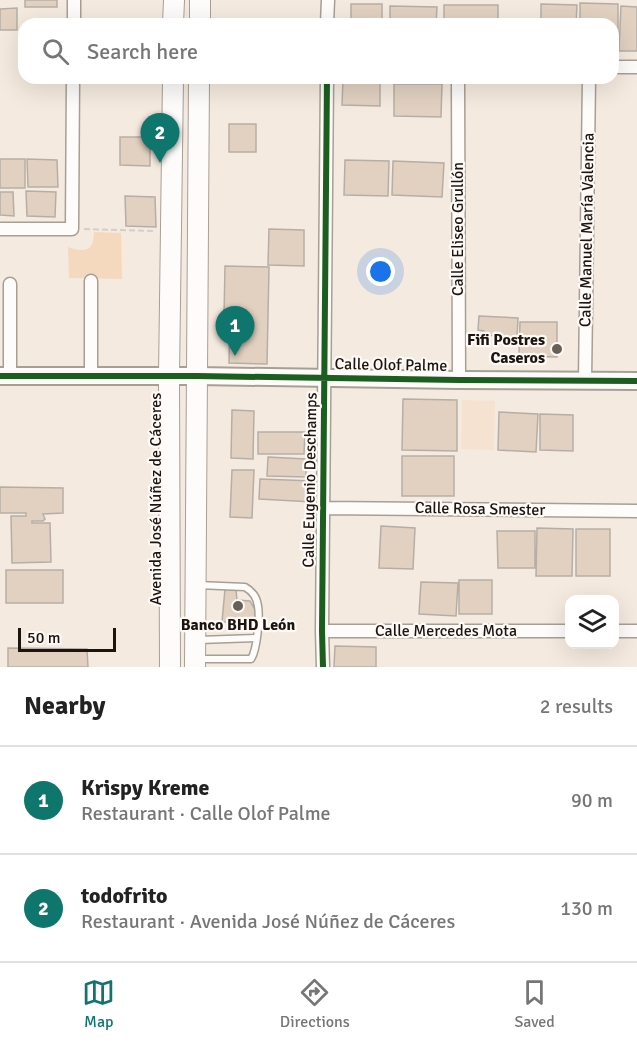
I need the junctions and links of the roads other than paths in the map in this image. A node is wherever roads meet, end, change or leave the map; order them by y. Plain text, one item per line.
1 (74, 0) edge
2 (174, 0) edge
3 (200, 0) edge
4 (328, 0) edge
5 (74, 18) edge
6 (173, 18) edge
7 (200, 18) edge
8 (327, 18) edge
9 (619, 67) edge
10 (637, 67) edge
11 (73, 84) edge
12 (173, 84) edge
13 (199, 84) edge
14 (327, 84) edge
15 (458, 84) edge
16 (589, 84) edge
17 (0, 229) edge
18 (91, 282) dead end
19 (10, 284) dead end
20 (5, 376) edge
21 (169, 376) junction
22 (197, 376) junction
23 (91, 377) junction
24 (325, 377) junction
25 (459, 380) junction
26 (585, 381) junction
27 (637, 381) edge
28 (323, 508) junction
29 (637, 511) edge
30 (195, 585) junction
31 (322, 631) junction
32 (565, 631) edge
33 (619, 631) edge
34 (637, 631) edge
35 (257, 638) junction
36 (195, 655) edge
37 (170, 667) edge
38 (323, 667) edge

1 - 5 street
2 - 6 main road
3 - 7 main road
4 - 8 street
9 - 10 street
11 - 17 street
12 - 21 main road, Avenida José Núñez de Cáceres
13 - 22 main road
14 - 24 street, Calle Eugenio Deschamps
15 - 25 street, Calle Eliseo Grullón
16 - 26 street, Calle Manuel María Valencia
18 - 23 street
19 - 20 street
20 - 23 street, Calle Olof Palme
21 - 22 street, Calle Olof Palme
21 - 23 street, Calle Olof Palme
21 - 37 main road, Avenida José Núñez de Cáceres
22 - 24 street, Calle Olof Palme
22 - 30 main road
24 - 25 street, Calle Olof Palme
24 - 28 street, Calle Eugenio Deschamps
25 - 26 street, Calle Olof Palme
26 - 27 street, Calle Olof Palme
28 - 29 street, Calle Rosa Smester
28 - 31 street, Calle Eugenio Deschamps
30 - 35 lane
30 - 36 main road
31 - 32 street, Calle Mercedes Mota
31 - 38 street, Calle Eugenio Deschamps
33 - 34 street
35 - 36 lane
35 - 36 lane

